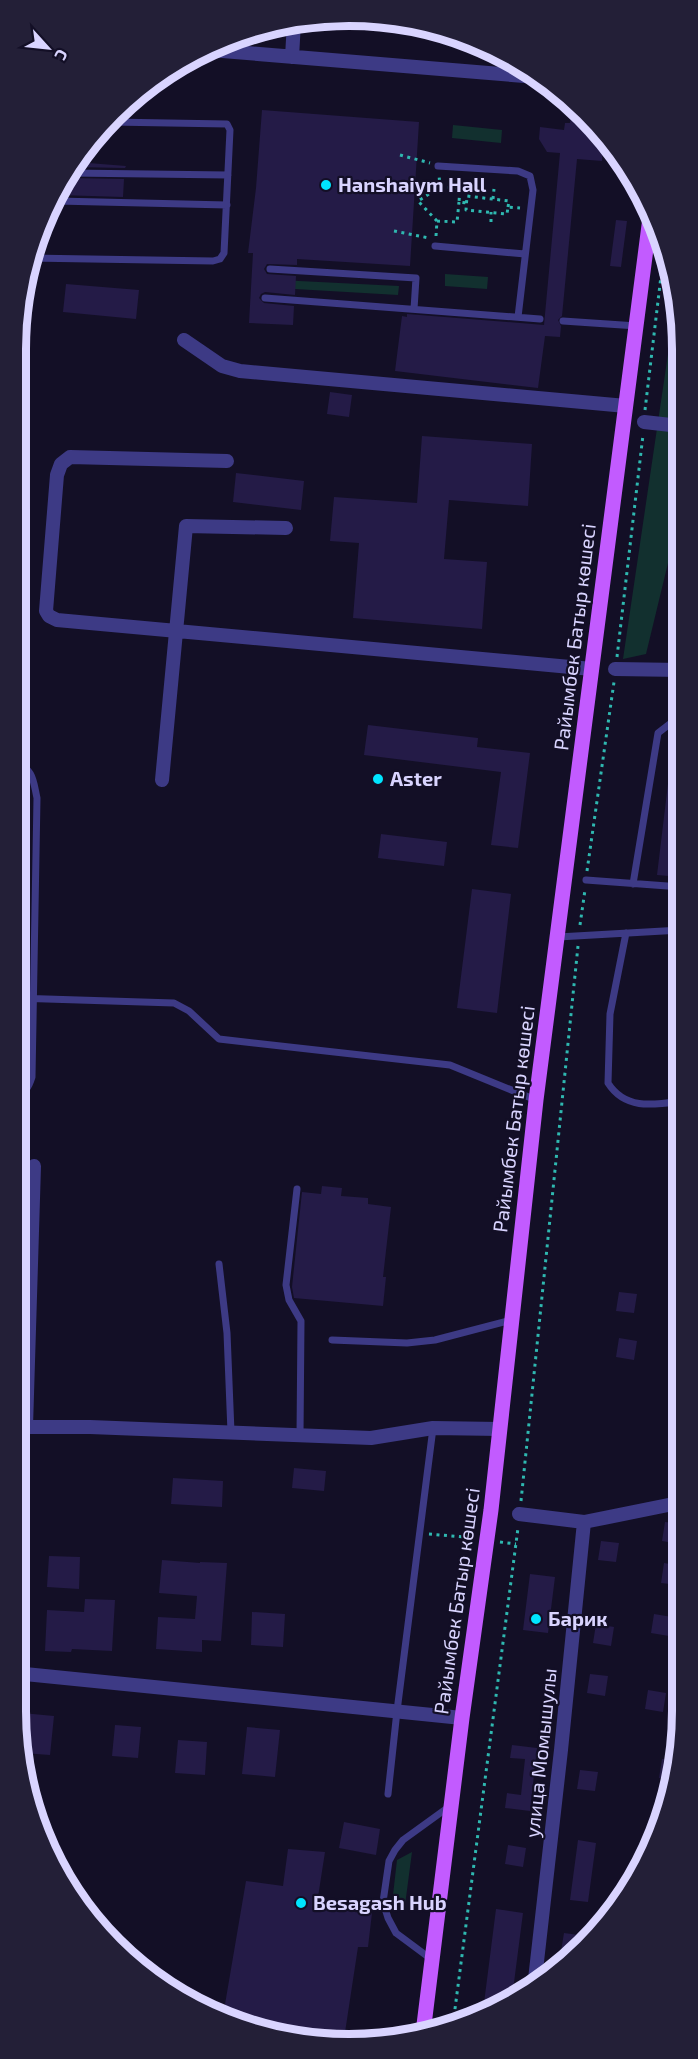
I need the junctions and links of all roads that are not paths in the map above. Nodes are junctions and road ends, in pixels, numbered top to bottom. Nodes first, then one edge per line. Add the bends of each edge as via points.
1 (294, 31) edge
2 (223, 51) edge
3 (292, 57) junction
4 (520, 75) edge
5 (118, 122) edge
6 (438, 166) road end
7 (77, 174) edge
8 (228, 176) junction
9 (62, 201) edge
10 (227, 205) junction
11 (649, 228) edge
12 (435, 246) road end
13 (525, 254) junction
14 (39, 258) edge
15 (270, 269) dead end
16 (266, 298) dead end
17 (414, 309) junction
18 (518, 317) junction
19 (540, 319) dead end
20 (563, 321) dead end
21 (637, 326) junction
22 (184, 340) dead end
23 (626, 406) junction
24 (644, 422) road end
25 (672, 425) edge
26 (227, 461) dead end
27 (286, 528) dead end
28 (177, 632) junction
29 (592, 669) junction
30 (615, 669) road end
31 (672, 670) edge
32 (672, 723) edge
33 (26, 768) edge
34 (162, 780) dead end
35 (586, 880) road end
36 (633, 884) junction
37 (672, 886) edge
38 (672, 930) edge
39 (626, 933) junction
40 (558, 937) junction
41 (26, 999) edge
42 (32, 999) junction
43 (26, 1090) edge
44 (536, 1100) junction
45 (672, 1102) edge
46 (34, 1166) dead end
47 (297, 1190) dead end
48 (219, 1264) dead end
49 (511, 1320) junction
50 (26, 1327) edge
51 (332, 1340) dead end
52 (26, 1427) edge
53 (433, 1428) junction
54 (500, 1429) junction
55 (231, 1432) junction
56 (300, 1435) junction
57 (672, 1504) edge
58 (519, 1514) road end
59 (584, 1522) junction
60 (26, 1674) edge
61 (397, 1711) junction
62 (462, 1718) junction
63 (388, 1794) dead end
64 (452, 1804) junction
65 (432, 1960) junction
66 (536, 1974) edge
67 (424, 2024) edge

1 - 3 street
2 - 3 street
3 - 4 street
5 - 8 lane via 227,124
6 - 13 lane via 518,171 530,176 533,190
7 - 8 lane
8 - 10 lane
9 - 10 lane
10 - 14 lane via 224,253 213,261
11 - 21 main road, Райымбек Батыр көшесі
12 - 13 lane
13 - 18 lane
15 - 17 lane via 416,278
16 - 17 lane
17 - 18 lane
18 - 19 lane
20 - 21 lane
21 - 23 main road, Райымбек Батыр көшесі
22 - 23 street via 222,366 240,371
23 - 29 main road, Райымбек Батыр көшесі
24 - 25 street
26 - 28 street via 70,457 61,464 57,475 46,611 49,616
27 - 28 street via 186,526
28 - 29 street
28 - 34 street
29 - 40 main road, Райымбек Батыр көшесі
30 - 31 street
32 - 36 lane via 658,734
33 - 42 lane via 32,774 38,798
35 - 36 lane
36 - 37 lane
38 - 39 lane
39 - 40 lane
39 - 45 lane via 610,1014 608,1083 623,1100 655,1105
40 - 44 main road, Райымбек Батыр көшесі
41 - 42 lane
42 - 43 lane via 32,1077
42 - 44 lane via 174,1003 189,1011 219,1039 450,1065
44 - 49 main road, Райымбек Батыр көшесі
46 - 50 street
47 - 56 lane via 286,1285 301,1321
48 - 55 lane via 227,1333
49 - 51 lane via 435,1341
49 - 54 main road, Райымбек Батыр көшесі
52 - 55 street
53 - 54 street
53 - 56 street via 371,1438
53 - 61 lane
54 - 62 main road, Райымбек Батыр көшесі
55 - 56 street
57 - 59 street
58 - 59 street
59 - 66 street, улица Момышулы
60 - 61 street
61 - 62 street
61 - 63 lane
62 - 64 main road, Райымбек Батыр көшесі
64 - 65 main road, Райымбек Батыр көшесі
64 - 65 lane via 403,1840 388,1861 384,1902 388,1918 396,1933
65 - 67 main road, Райымбек Батыр көшесі

